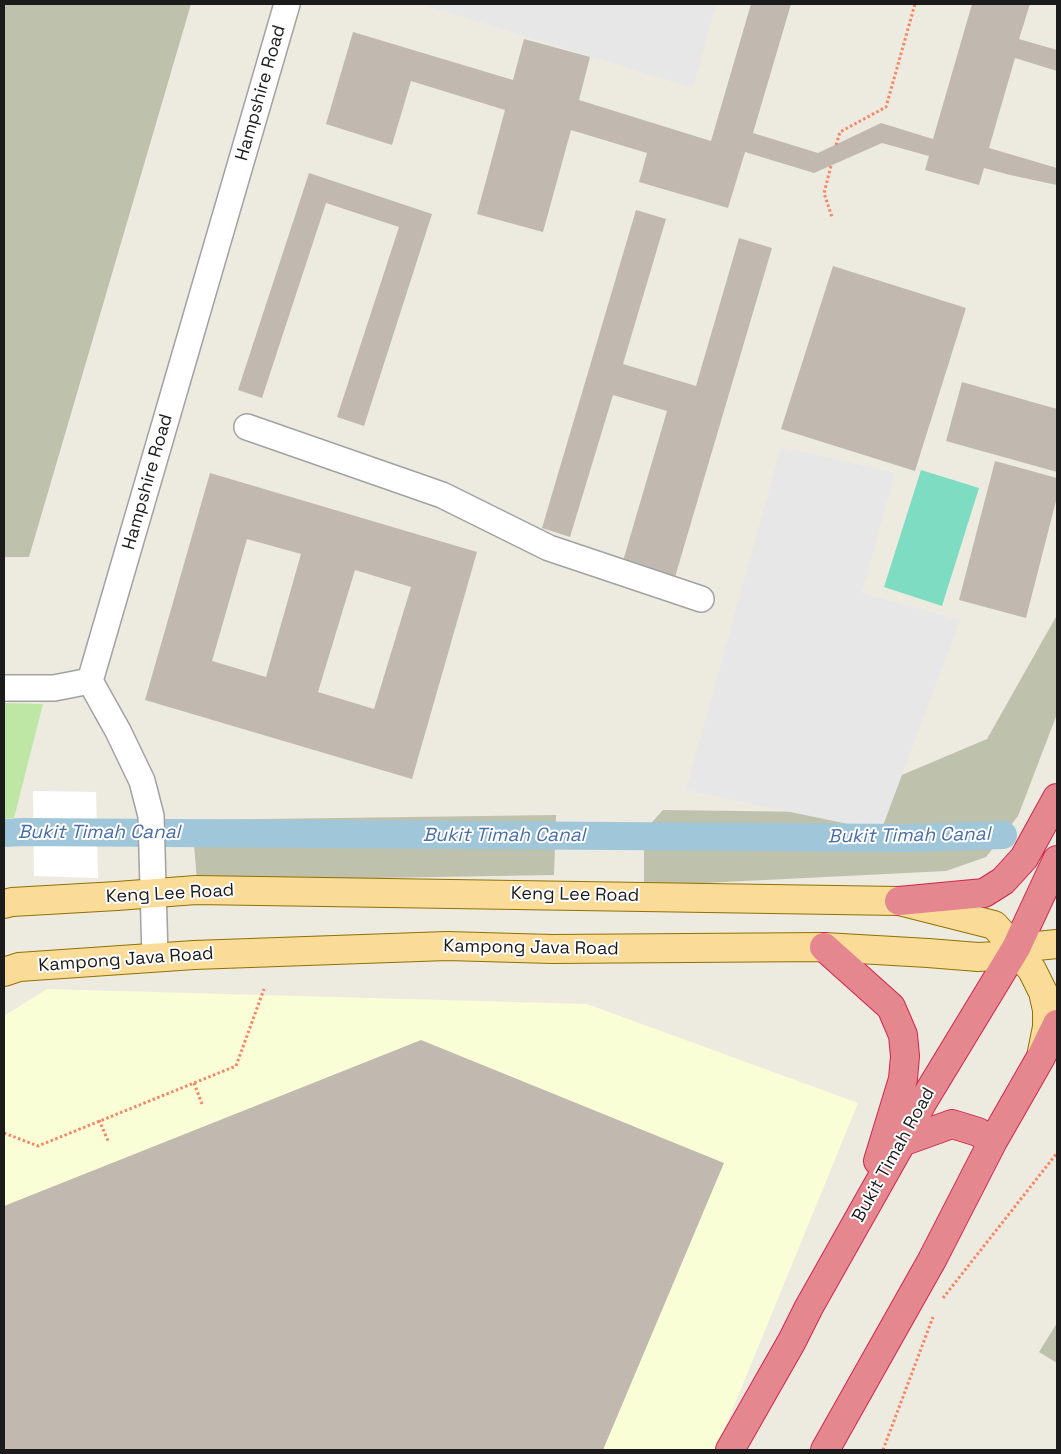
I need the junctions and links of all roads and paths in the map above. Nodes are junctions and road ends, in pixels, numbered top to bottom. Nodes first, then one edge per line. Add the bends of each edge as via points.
1 (287, 4) edge
2 (914, 4) edge
3 (836, 145) dead end
4 (831, 166) dead end
5 (832, 217) dead end
6 (247, 427) dead end
7 (701, 599) dead end
8 (90, 680) junction
9 (4, 688) edge
10 (1057, 798) edge
11 (1057, 860) edge
12 (153, 894) junction
13 (899, 901) junction
14 (4, 904) edge
15 (1057, 944) edge
16 (824, 947) junction
17 (1016, 948) junction
18 (155, 958) junction
19 (4, 972) edge
20 (264, 989) dead end
21 (1057, 1024) edge
22 (1041, 1057) junction
23 (194, 1083) junction
24 (202, 1104) dead end
25 (99, 1120) junction
26 (4, 1133) edge
27 (993, 1141) junction
28 (902, 1142) junction
29 (109, 1143) dead end
30 (1057, 1153) edge
31 (861, 1214) junction
32 (942, 1300) dead end
33 (933, 1316) dead end
34 (730, 1450) edge
35 (825, 1450) edge
36 (883, 1450) edge

1 - 8 street, Hampshire Road
2 - 3 path via 886,107 840,132
4 - 5 path via 824,193
6 - 7 street via 442,495 550,548
8 - 9 street via 54,688
8 - 12 street via 142,781 151,816
10 - 13 highway via 1024,858 997,885 984,893
11 - 17 highway, Bukit Timah Road
12 - 13 main road, Keng Lee Road via 196,890
12 - 14 main road, Keng Lee Road
12 - 18 street
13 - 17 main road, Keng Lee Road via 994,926
15 - 17 main road, Kampong Java Road
16 - 17 main road, Kampong Java Road via 978,957 997,956
16 - 18 main road, Kampong Java Road via 552,949 447,946
16 - 31 highway via 891,1007 904,1035 903,1079
17 - 22 main road, Keng Lee Road via 1032,970 1048,1010
17 - 28 highway, Bukit Timah Road via 922,1103
18 - 19 main road, Kampong Java Road via 19,967
20 - 23 path via 236,1066
21 - 22 highway
22 - 27 highway
23 - 24 path
23 - 25 path
25 - 26 path via 38,1146
25 - 29 path
27 - 28 highway via 978,1132 952,1124
27 - 35 highway via 932,1260
28 - 31 highway, Bukit Timah Road
30 - 32 path
31 - 34 highway, Bukit Timah Road
33 - 36 path

